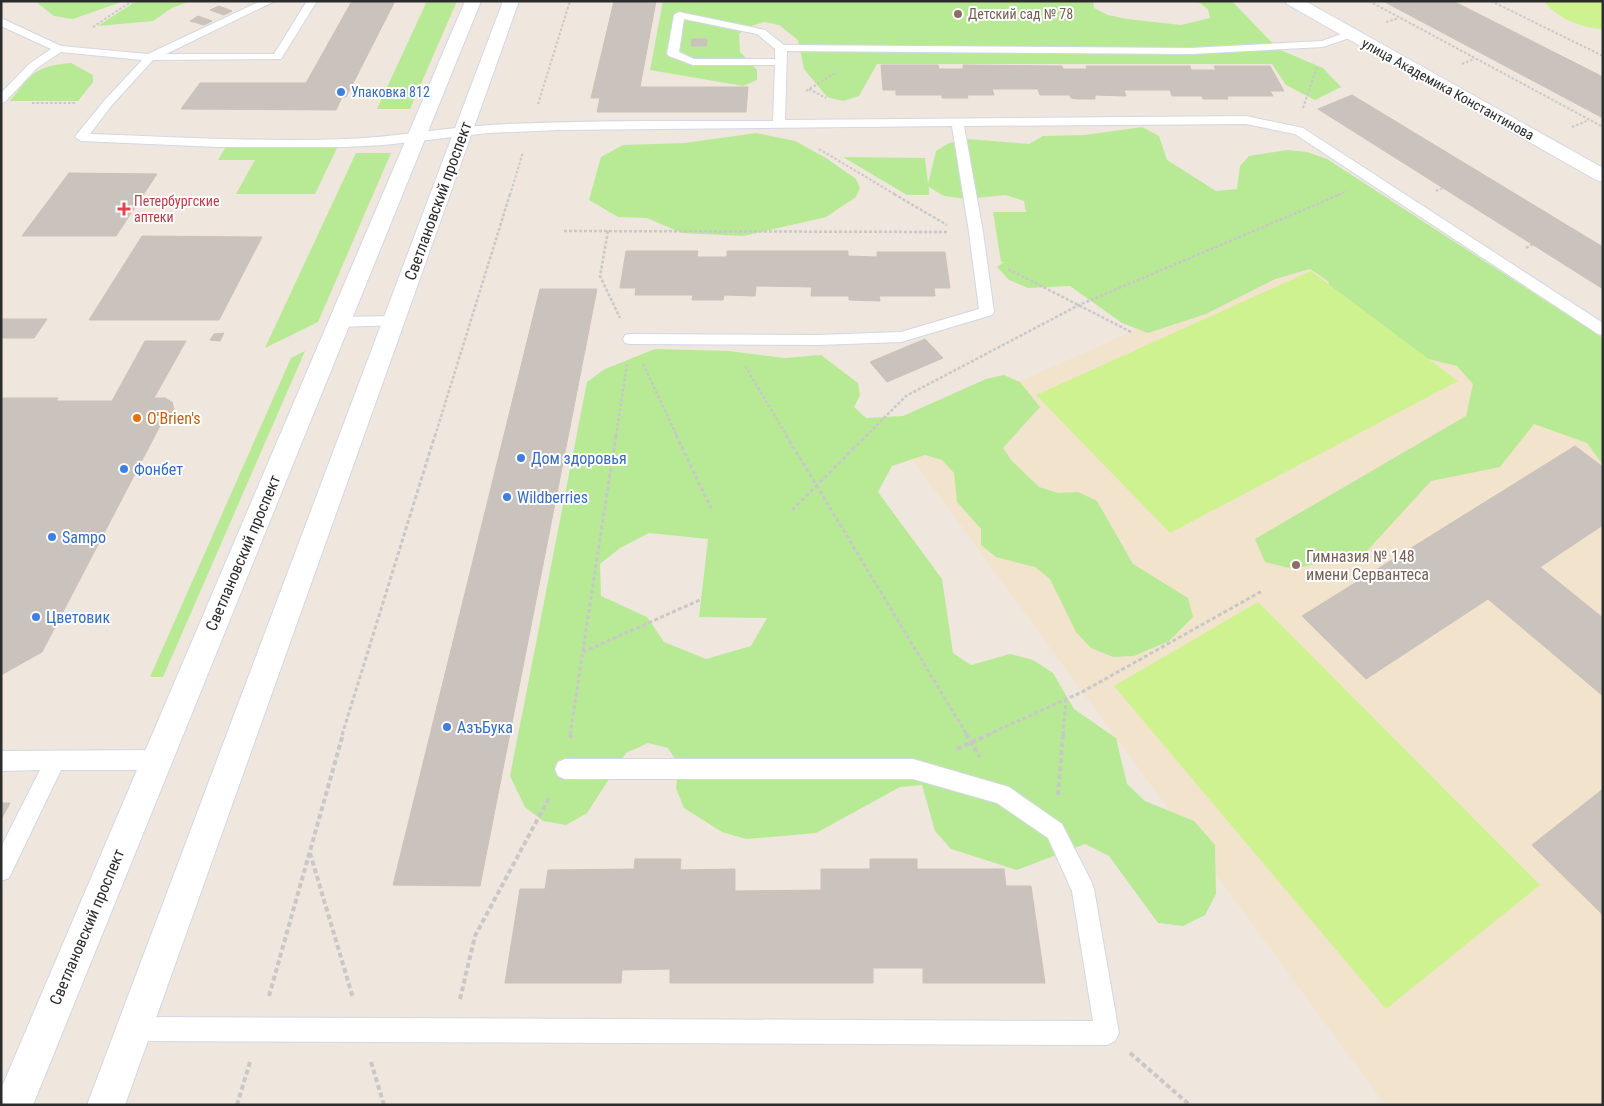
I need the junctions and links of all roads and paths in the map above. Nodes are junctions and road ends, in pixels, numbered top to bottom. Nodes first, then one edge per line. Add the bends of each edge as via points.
1 (132, 1) edge
2 (270, 1) edge
3 (312, 1) edge
4 (472, 1) edge
5 (511, 1) edge
6 (570, 1) edge
7 (1294, 1) edge
8 (1369, 1) edge
9 (1491, 1) edge
10 (1, 21) edge
11 (1351, 34) junction
12 (781, 48) junction
13 (59, 49) junction
14 (877, 49) junction
15 (1603, 56) edge
16 (150, 57) junction
17 (781, 62) junction
18 (1319, 62) dead end
19 (1, 100) edge
20 (30, 103) dead end
21 (108, 103) junction
22 (780, 106) junction
23 (957, 123) junction
24 (779, 125) junction
25 (1603, 127) edge
26 (530, 128) junction
27 (1299, 131) junction
28 (464, 132) junction
29 (415, 137) junction
30 (1603, 176) edge
31 (1375, 179) junction
32 (564, 231) dead end
33 (608, 231) junction
34 (958, 232) junction
35 (976, 232) junction
36 (979, 254) junction
37 (1079, 305) junction
38 (394, 321) junction
39 (339, 322) junction
40 (1603, 330) edge
41 (1131, 332) dead end
42 (630, 339) junction
43 (708, 339) junction
44 (816, 485) junction
45 (711, 508) dead end
46 (792, 510) dead end
47 (1262, 591) dead end
48 (702, 599) dead end
49 (583, 652) junction
50 (1066, 699) junction
51 (971, 743) junction
52 (157, 760) junction
53 (1, 761) edge
54 (56, 761) junction
55 (565, 769) junction
56 (913, 770) junction
57 (1002, 794) junction
58 (1055, 831) junction
59 (310, 852) junction
60 (1, 870) edge
61 (135, 1029) junction
62 (260, 1030) junction
63 (362, 1030) junction
64 (453, 1030) junction
65 (1107, 1034) junction
66 (14, 1105) edge
67 (106, 1105) edge
68 (237, 1105) edge
69 (384, 1105) edge
70 (1190, 1105) edge

1 - 13 path
2 - 16 lane
3 - 16 lane via 277,57
4 - 29 main road, Светлановский проспект
5 - 28 main road, Светлановский проспект
6 - 26 path
7 - 11 main road, улица Академика Константинова
8 - 25 path
9 - 15 path
10 - 13 lane
11 - 14 lane via 1323,44 1191,51
11 - 30 main road, улица Академика Константинова
12 - 14 lane
12 - 17 lane
12 - 17 lane via 762,32 680,15 673,54 693,62
13 - 16 lane
13 - 19 lane via 33,66
14 - 22 path
16 - 21 lane
17 - 22 lane
18 - 27 path via 1304,104
20 - 21 path
21 - 29 lane via 81,137 218,143 345,143
22 - 24 lane
23 - 24 lane
23 - 27 lane via 1246,120
23 - 35 lane
24 - 26 lane
24 - 34 path
26 - 28 lane via 488,128
26 - 59 path via 349,712
27 - 31 lane
28 - 29 lane
28 - 38 main road, Светлановский проспект
29 - 39 main road, Светлановский проспект
31 - 37 path
31 - 40 lane
32 - 33 path
33 - 34 path
33 - 42 path via 600,276
34 - 35 path
35 - 36 lane
36 - 37 path
36 - 43 lane via 987,312 902,337
37 - 41 path
37 - 44 path via 906,396
38 - 39 lane
38 - 61 main road, Светлановский проспект
39 - 52 main road, Светлановский проспект
42 - 43 lane
42 - 45 path
42 - 49 path
43 - 44 path via 744,364
44 - 46 path
44 - 51 path
47 - 50 path
48 - 49 path
49 - 55 path
50 - 51 path
50 - 58 path
51 - 56 path
51 - 57 path
52 - 54 lane
52 - 66 main road, Светлановский проспект
53 - 54 lane
54 - 60 lane
55 - 56 lane
55 - 64 path via 475,936
56 - 57 lane
57 - 58 lane
58 - 65 lane via 1083,889
59 - 62 path
59 - 63 path
61 - 62 lane
61 - 67 main road, Светлановский проспект
62 - 63 lane
62 - 68 path
63 - 64 lane
63 - 69 path
64 - 65 lane
65 - 70 path

